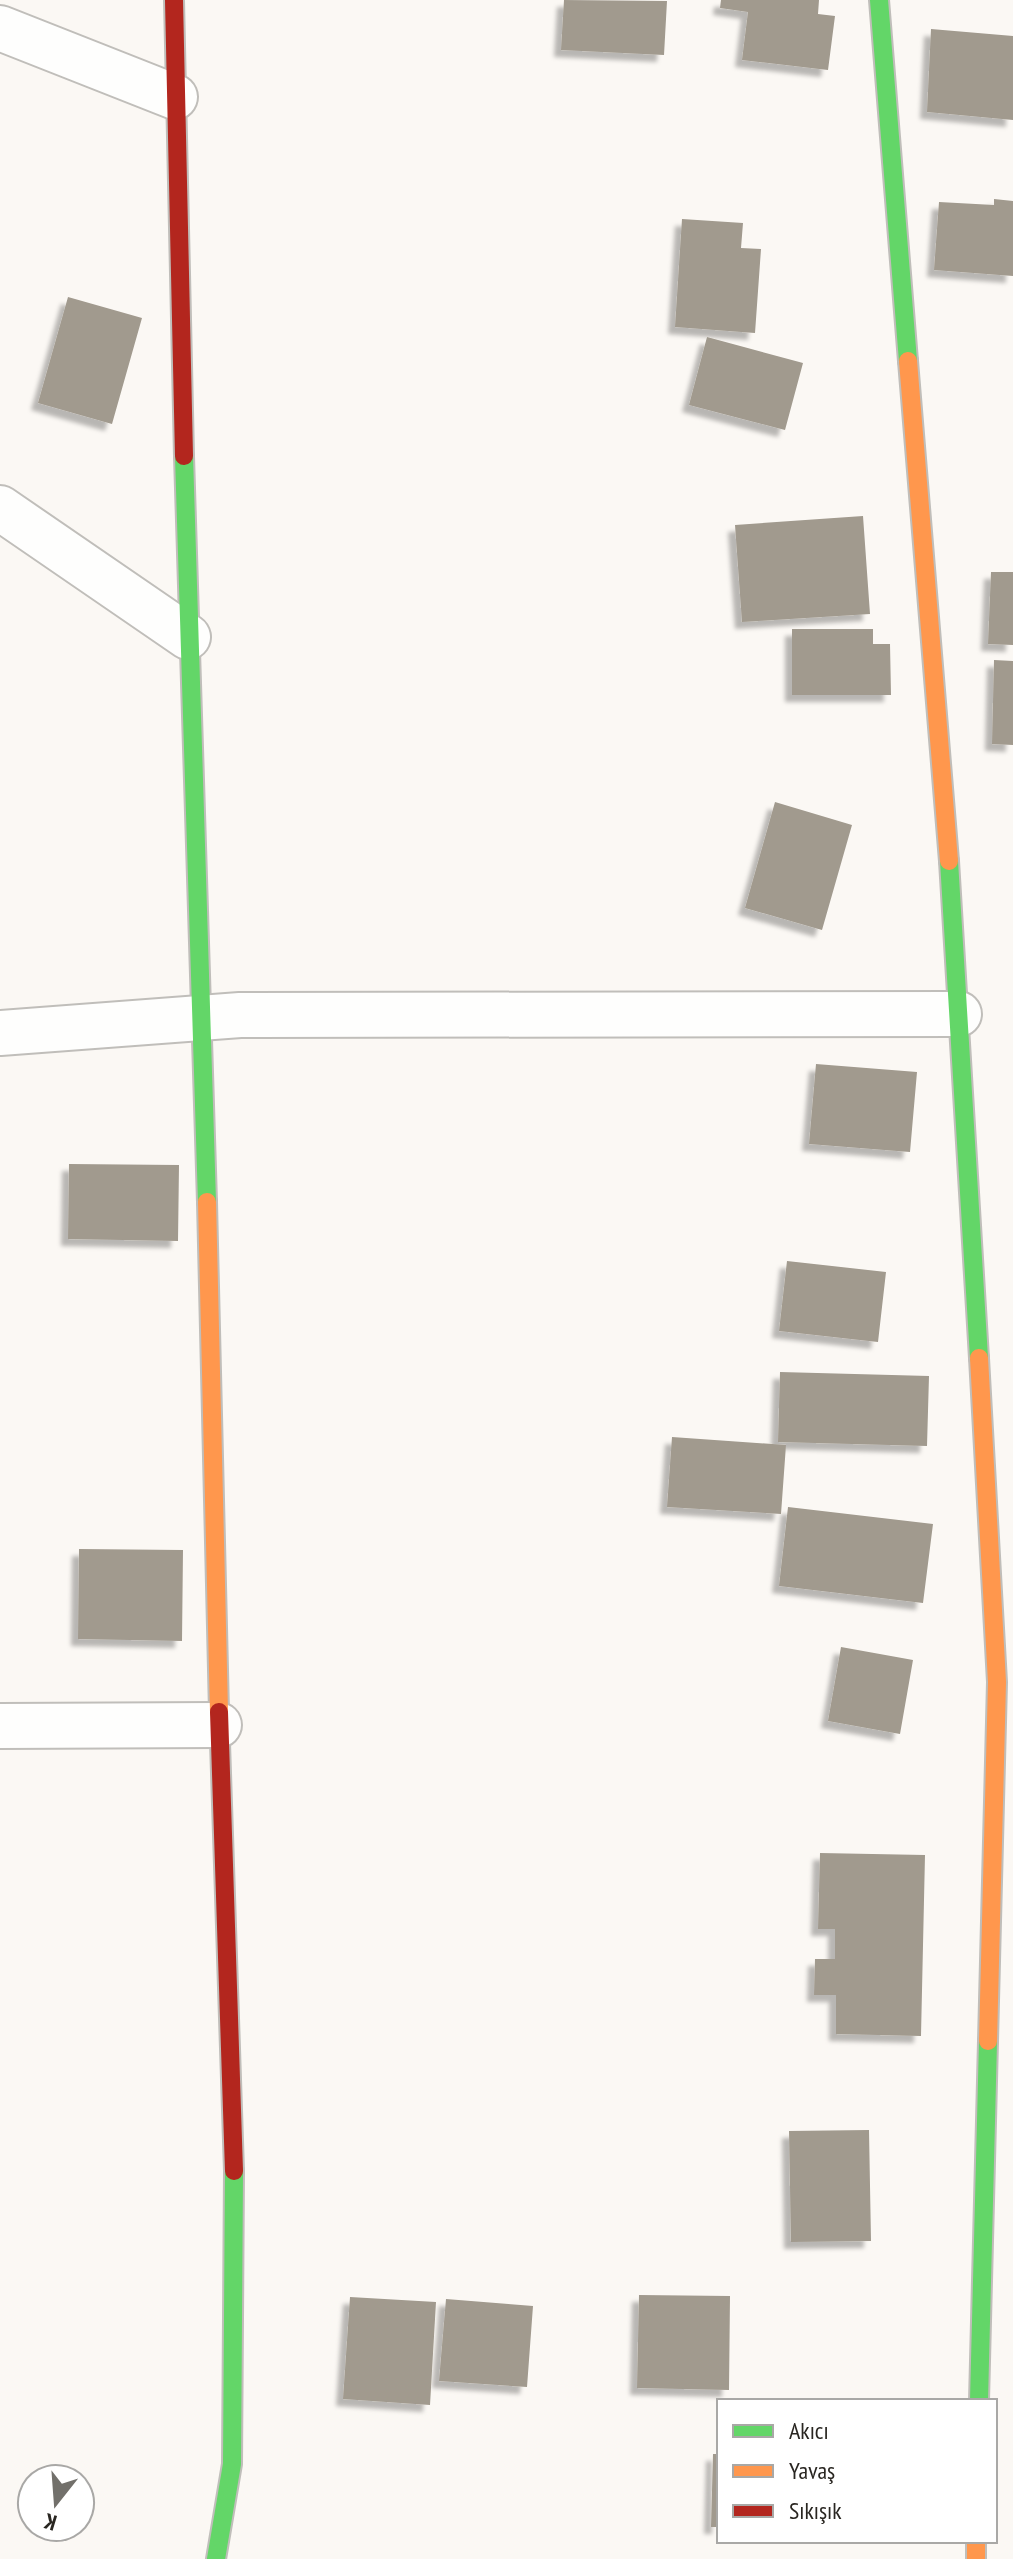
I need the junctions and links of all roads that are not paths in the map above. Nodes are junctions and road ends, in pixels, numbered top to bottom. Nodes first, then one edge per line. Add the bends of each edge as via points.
1 (174, 0) edge
2 (879, 0) edge
3 (0, 28) edge
4 (175, 97) junction
5 (0, 508) edge
6 (188, 637) junction
7 (959, 1014) junction
8 (203, 1018) junction
9 (0, 1033) edge
10 (219, 1725) junction
11 (0, 1726) edge
12 (979, 2399) edge
13 (216, 2559) edge

1 - 4 street
2 - 7 street
3 - 4 street
4 - 6 street
5 - 6 street
6 - 8 street
7 - 8 street
7 - 12 street via 997,1682
8 - 9 street
8 - 10 street
10 - 11 street
10 - 13 street via 234,2144 232,2464

